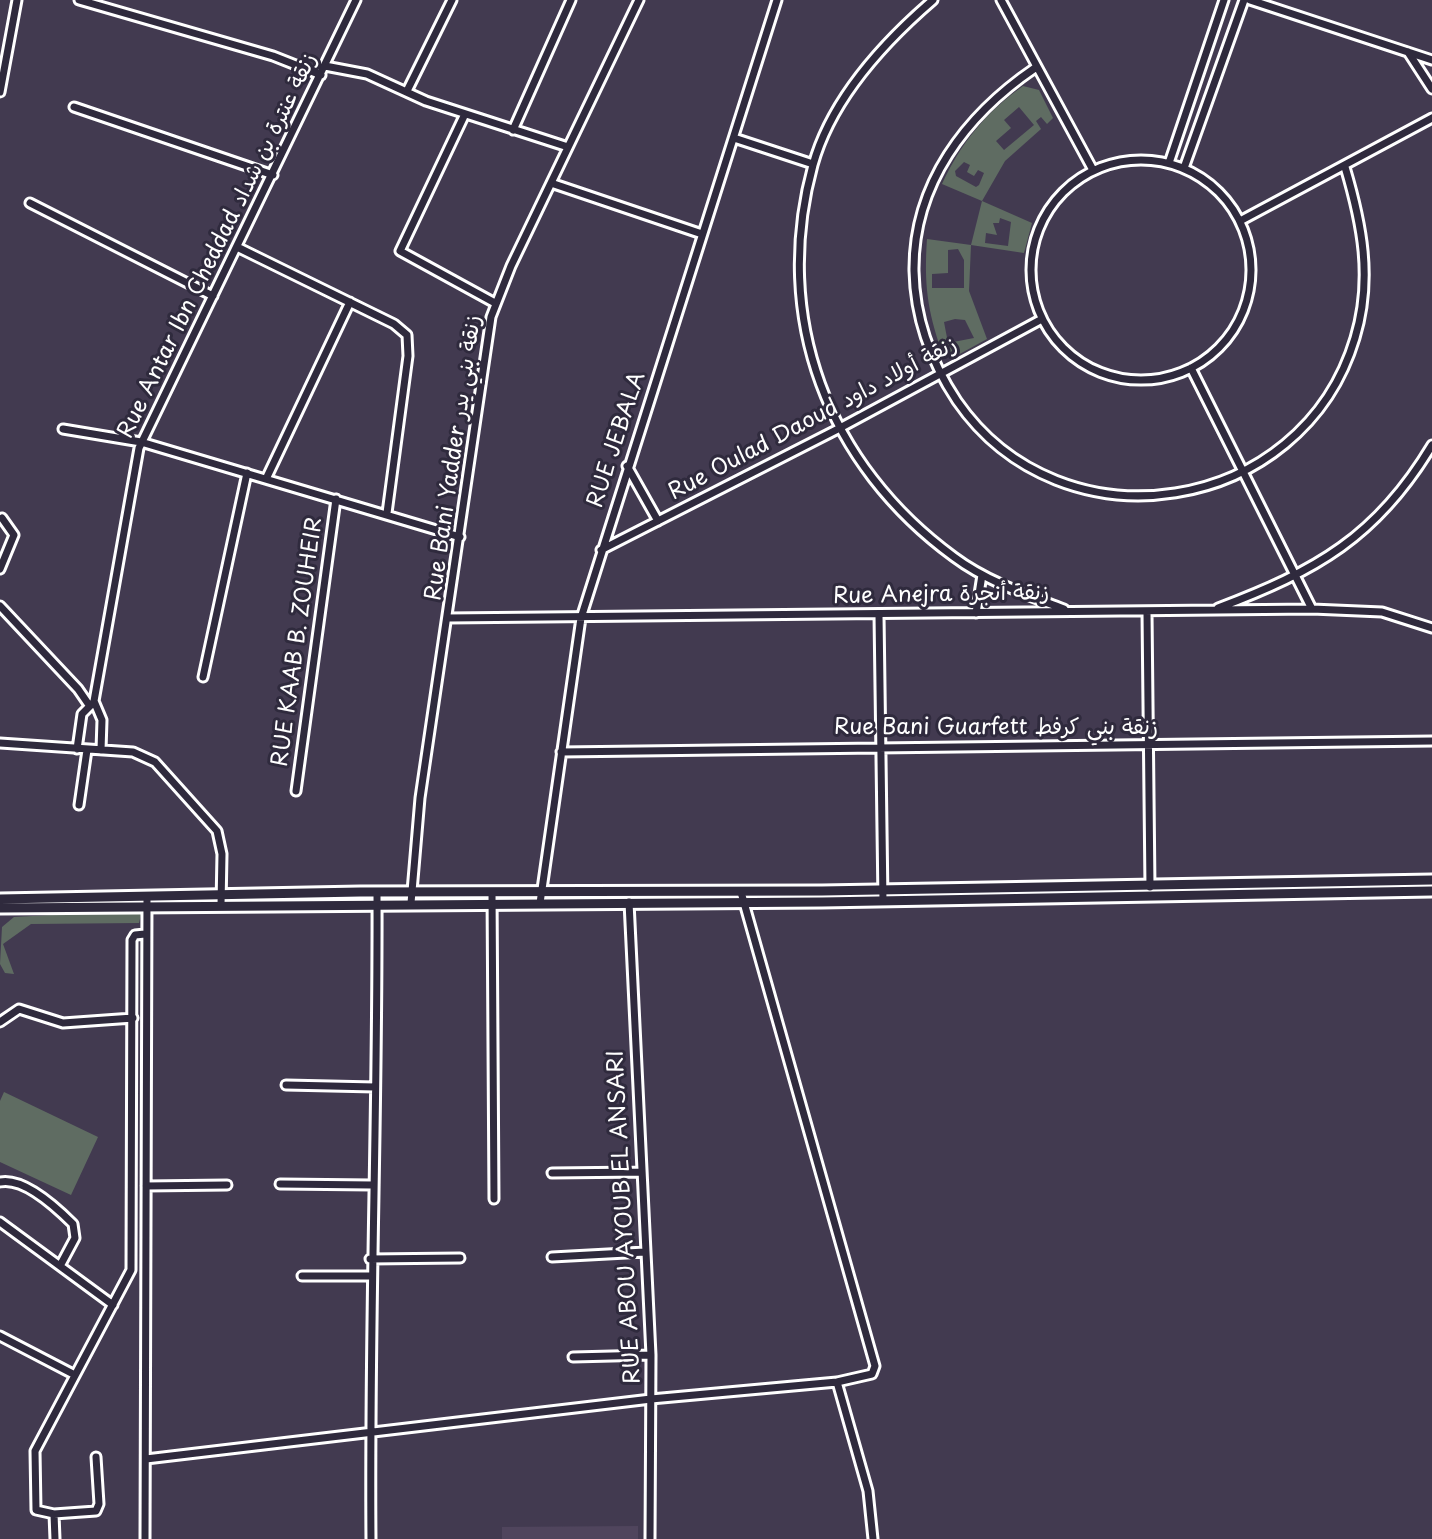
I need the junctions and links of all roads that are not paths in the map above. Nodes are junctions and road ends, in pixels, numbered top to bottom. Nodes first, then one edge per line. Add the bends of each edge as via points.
1 (79, 0) edge
2 (356, 0) edge
3 (452, 0) edge
4 (571, 0) edge
5 (639, 0) edge
6 (777, 0) edge
7 (933, 0) edge
8 (1001, 0) edge
9 (1224, 0) edge
10 (1247, 0) edge
11 (17, 4) edge
12 (1408, 52) junction
13 (1432, 60) edge
14 (325, 66) junction
15 (1035, 68) junction
16 (321, 75) junction
17 (1432, 89) edge
18 (407, 91) junction
19 (0, 92) edge
20 (74, 107) dead end
21 (465, 114) junction
22 (1432, 118) edge
23 (513, 130) junction
24 (734, 138) junction
25 (568, 147) junction
26 (1169, 163) junction
27 (813, 164) junction
28 (1345, 167) junction
29 (1184, 168) junction
30 (1093, 170) junction
31 (273, 175) junction
32 (551, 183) junction
33 (30, 203) dead end
34 (1240, 221) junction
35 (702, 234) junction
36 (237, 247) junction
37 (213, 296) junction
38 (350, 302) junction
39 (495, 303) junction
40 (1042, 319) junction
41 (1191, 368) junction
42 (940, 373) junction
43 (63, 429) dead end
44 (838, 429) junction
45 (141, 442) junction
46 (1432, 445) edge
47 (627, 466) junction
48 (1243, 472) junction
49 (247, 473) junction
50 (266, 479) junction
51 (336, 499) junction
52 (387, 513) junction
53 (2, 518) dead end
54 (658, 521) junction
55 (460, 537) junction
56 (600, 550) junction
57 (0, 569) edge
58 (982, 575) junction
59 (1298, 577) junction
60 (0, 606) edge
61 (1312, 609) junction
62 (1213, 610) junction
63 (1070, 611) junction
64 (976, 613) junction
65 (1147, 613) junction
66 (879, 615) junction
67 (448, 618) junction
68 (581, 618) junction
69 (1432, 628) edge
70 (203, 677) dead end
71 (92, 703) junction
72 (1432, 741) edge
73 (0, 743) edge
74 (1148, 745) junction
75 (880, 746) junction
76 (77, 749) junction
77 (87, 750) junction
78 (101, 750) junction
79 (561, 752) junction
80 (296, 791) dead end
81 (79, 805) dead end
82 (1432, 880) edge
83 (1150, 890) junction
84 (1432, 891) edge
85 (883, 896) junction
86 (377, 897) junction
87 (411, 897) junction
88 (742, 897) junction
89 (492, 898) junction
90 (541, 898) junction
91 (628, 898) junction
92 (0, 899) edge
93 (221, 900) junction
94 (146, 902) junction
95 (0, 908) edge
96 (145, 934) junction
97 (133, 1018) junction
98 (0, 1022) edge
99 (286, 1085) dead end
100 (375, 1087) junction
101 (642, 1172) junction
102 (552, 1173) dead end
103 (0, 1182) edge
104 (280, 1184) dead end
105 (227, 1185) dead end
106 (372, 1185) junction
107 (146, 1186) junction
108 (494, 1199) dead end
109 (0, 1222) edge
110 (645, 1252) junction
111 (552, 1257) dead end
112 (460, 1258) dead end
113 (370, 1259) junction
114 (60, 1266) junction
115 (302, 1276) dead end
116 (370, 1276) junction
117 (113, 1305) junction
118 (0, 1336) edge
119 (651, 1355) junction
120 (573, 1357) dead end
121 (75, 1375) junction
122 (837, 1382) junction
123 (651, 1399) junction
124 (370, 1431) junction
125 (96, 1457) dead end
126 (146, 1459) junction
127 (54, 1514) junction
128 (55, 1539) edge
129 (145, 1539) edge
130 (371, 1539) edge
131 (650, 1539) edge
132 (873, 1539) edge

1 - 16 street
2 - 14 street, Rue Antar Ibn Cheddad زنقة عنترة بن شداد
3 - 18 street
4 - 23 street
5 - 25 street, Rue Bani Yadder زنقة بني يدر
6 - 24 street, RUE JEBALA
7 - 27 street via 869,65 838,111
8 - 15 street
9 - 26 street
10 - 12 street
10 - 29 street
11 - 19 street
12 - 13 street
12 - 17 street
14 - 16 street, Rue Antar Ibn Cheddad زنقة عنترة بن شداد
14 - 18 street via 356,71
15 - 30 street
15 - 42 street via 967,126 941,165 925,203 915,250 915,287 923,332
16 - 31 street, Rue Antar Ibn Cheddad زنقة عنترة بن شداد
18 - 21 street
20 - 31 street
21 - 23 street
21 - 39 street via 400,251
22 - 28 street
23 - 25 street
24 - 27 street
24 - 35 street, RUE JEBALA
25 - 32 street, Rue Bani Yadder زنقة بني يدر
26 - 29 street
26 - 30 street via 1130,160
27 - 44 street via 800,301 814,367
28 - 34 street
28 - 48 street via 1364,247 1363,299 1354,341 1338,381 1309,421
29 - 34 street via 1222,195
30 - 40 street via 1054,201 1033,246 1031,271
31 - 36 street, Rue Antar Ibn Cheddad زنقة عنترة بن شداد
32 - 35 street
32 - 39 street, Rue Bani Yadder زنقة بني يدر
33 - 37 street
34 - 41 street via 1251,262 1245,304 1224,341
35 - 47 street, RUE JEBALA
36 - 37 street, Rue Antar Ibn Cheddad زنقة عنترة بن شداد
36 - 38 street
37 - 45 street, Rue Antar Ibn Cheddad زنقة عنترة بن شداد
38 - 50 street
38 - 52 street via 398,326 408,338
39 - 55 street, Rue Bani Yadder زنقة بني يدر
40 - 41 street via 1064,348 1094,370 1143,380
40 - 42 street, Rue Oulad Daoud زنقة أولاد داود
41 - 48 street
42 - 44 street, Rue Oulad Daoud زنقة أولاد داود
42 - 48 street via 964,411 1001,449 1042,473 1092,492 1145,498 1205,487
43 - 45 street
44 - 54 street, Rue Oulad Daoud زنقة أولاد داود
44 - 58 street via 891,503
45 - 49 street
45 - 71 street, Rue Antar Ibn Cheddad زنقة عنترة بن شداد
46 - 59 street via 1379,514
47 - 54 street
47 - 56 street, RUE JEBALA
48 - 59 street
49 - 50 street
49 - 70 street
50 - 51 street
51 - 52 street
51 - 80 street, RUE KAAB B. ZOUHEIR
52 - 55 street
53 - 57 street via 14,535
54 - 56 street, Rue Oulad Daoud زنقة أولاد داود
55 - 67 street, Rue Bani Yadder زنقة بني يدر
56 - 68 street, RUE JEBALA
58 - 63 street
58 - 64 street
59 - 61 street
59 - 62 street
60 - 71 street
61 - 62 street, Rue Anejra زنقة أنجرة
61 - 69 street, Rue Anejra زنقة أنجرة via 1382,612
62 - 65 street, Rue Anejra زنقة أنجرة
63 - 64 street, Rue Anejra زنقة أنجرة
63 - 65 street, Rue Anejra زنقة أنجرة
64 - 66 street, Rue Anejra زنقة أنجرة
65 - 74 street
66 - 68 street, Rue Anejra زنقة أنجرة
66 - 75 street
67 - 68 street, Rue Anejra زنقة أنجرة
67 - 87 street, Rue Bani Yadder زنقة بني يدر via 420,798
68 - 79 street, RUE JEBALA
71 - 76 street via 82,714
71 - 78 street via 102,720
72 - 74 street, Rue Bani Guarfett زنقة بني كرفط
73 - 76 street
74 - 75 street, Rue Bani Guarfett زنقة بني كرفط
74 - 83 street
75 - 79 street, Rue Bani Guarfett زنقة بني كرفط
75 - 85 street
76 - 77 street
77 - 78 street
77 - 81 street
78 - 93 street via 149,757 216,829 222,854
79 - 90 street, RUE JEBALA
82 - 83 street
83 - 84 street
83 - 85 street
85 - 88 street
86 - 87 street
86 - 93 street
86 - 100 street
87 - 89 street
88 - 91 street
88 - 122 street via 875,1366 869,1376
89 - 90 street
89 - 108 street
90 - 91 street
91 - 101 street, RUE ABOU AYOUB EL ANSARI
92 - 94 street
93 - 94 street
94 - 95 street
94 - 96 street
96 - 97 street via 132,938
96 - 107 street
97 - 98 street via 63,1023 19,1009
97 - 117 street via 131,1270
99 - 100 street
100 - 106 street
101 - 102 street
101 - 110 street, RUE ABOU AYOUB EL ANSARI
103 - 114 street via 36,1194 73,1224 75,1238
104 - 106 street
105 - 107 street
106 - 113 street
107 - 126 street
109 - 114 street
110 - 111 street
110 - 119 street, RUE ABOU AYOUB EL ANSARI
112 - 113 street
113 - 116 street
114 - 117 street
115 - 116 street
116 - 124 street
117 - 121 street
118 - 121 street
119 - 120 street
119 - 123 street, RUE ABOU AYOUB EL ANSARI
121 - 127 street via 34,1456 35,1508
122 - 123 street
122 - 132 street via 868,1491
123 - 124 street
123 - 131 street, RUE ABOU AYOUB EL ANSARI
124 - 126 street
124 - 130 street
125 - 127 street via 97,1510
126 - 129 street
127 - 128 street

